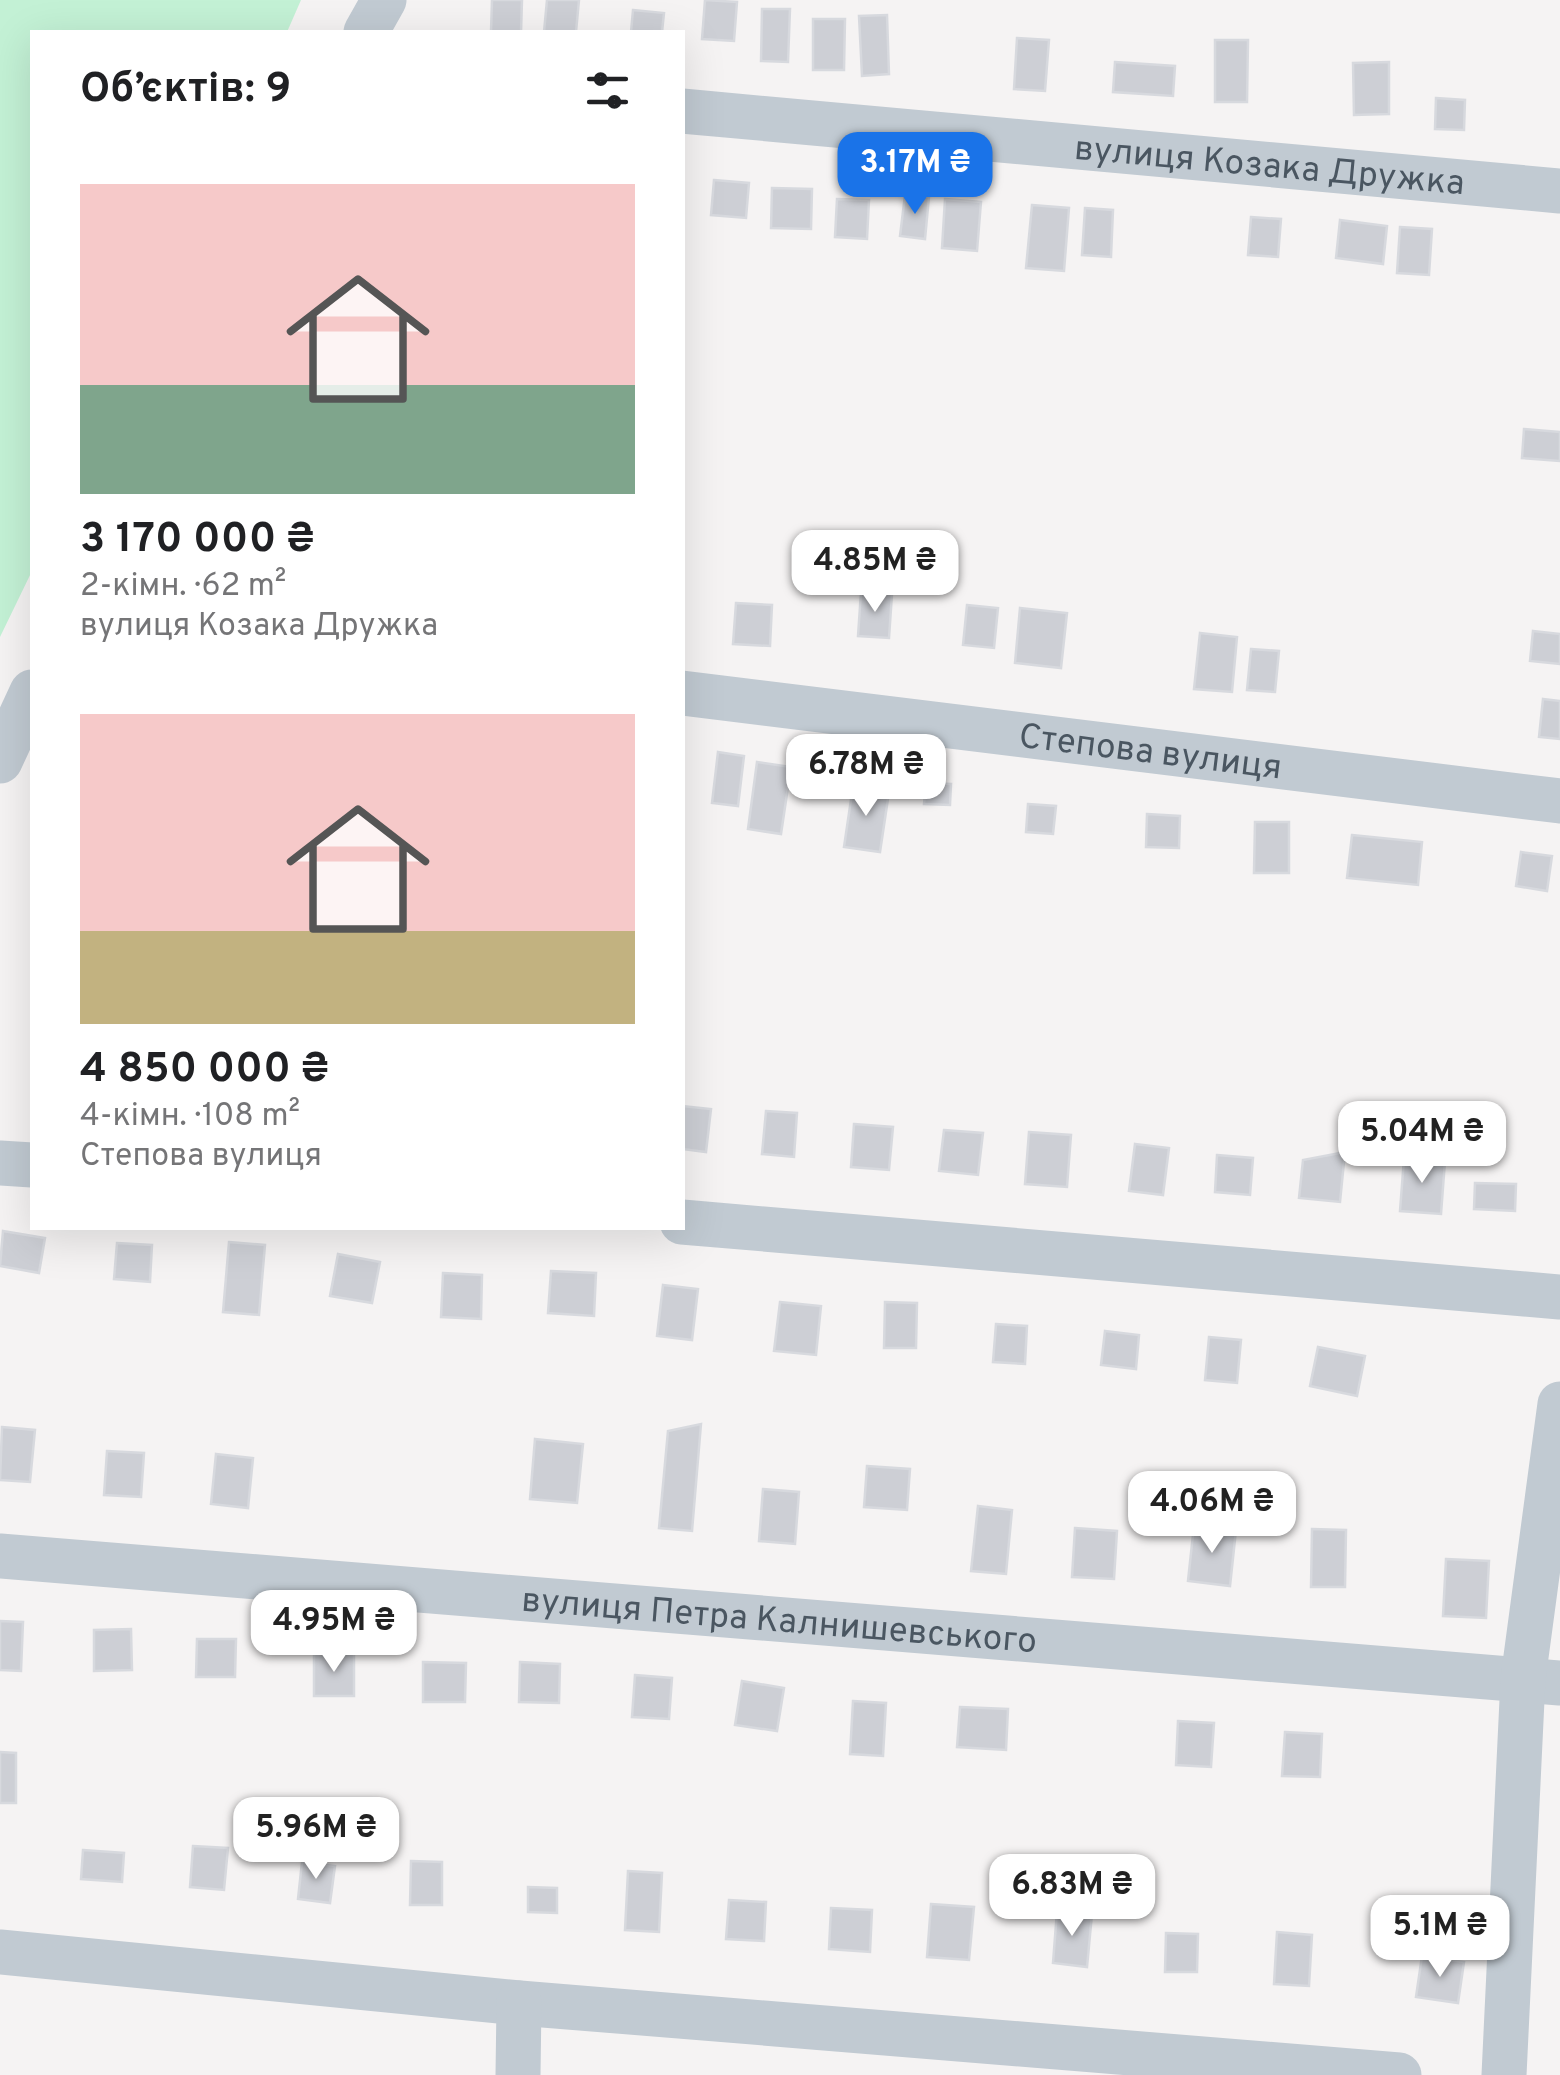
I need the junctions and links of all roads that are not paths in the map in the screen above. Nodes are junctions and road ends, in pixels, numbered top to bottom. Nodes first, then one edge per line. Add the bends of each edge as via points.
1 (384, 0) edge
2 (367, 30) edge
3 (685, 111) edge
4 (1560, 192) edge
5 (685, 693) edge
6 (30, 696) edge
7 (0, 761) edge
8 (1560, 801) edge
9 (0, 1162) edge
10 (30, 1166) edge
11 (685, 1222) edge
12 (1560, 1298) edge
13 (1560, 1404) edge
14 (0, 1556) edge
15 (1542, 1681) edge
16 (0, 1952) edge
17 (518, 2003) junction
18 (518, 2075) edge
19 (1399, 2075) edge
20 (1504, 2075) edge

1 - 2 street
3 - 4 street, вулиця Козака Дружка
5 - 8 street, Степова вулиця
6 - 7 street
9 - 10 street
11 - 12 street
13 - 15 street
14 - 15 street, вулиця Петра Калнишевського
15 - 20 street
16 - 17 street
17 - 18 street
17 - 19 street

